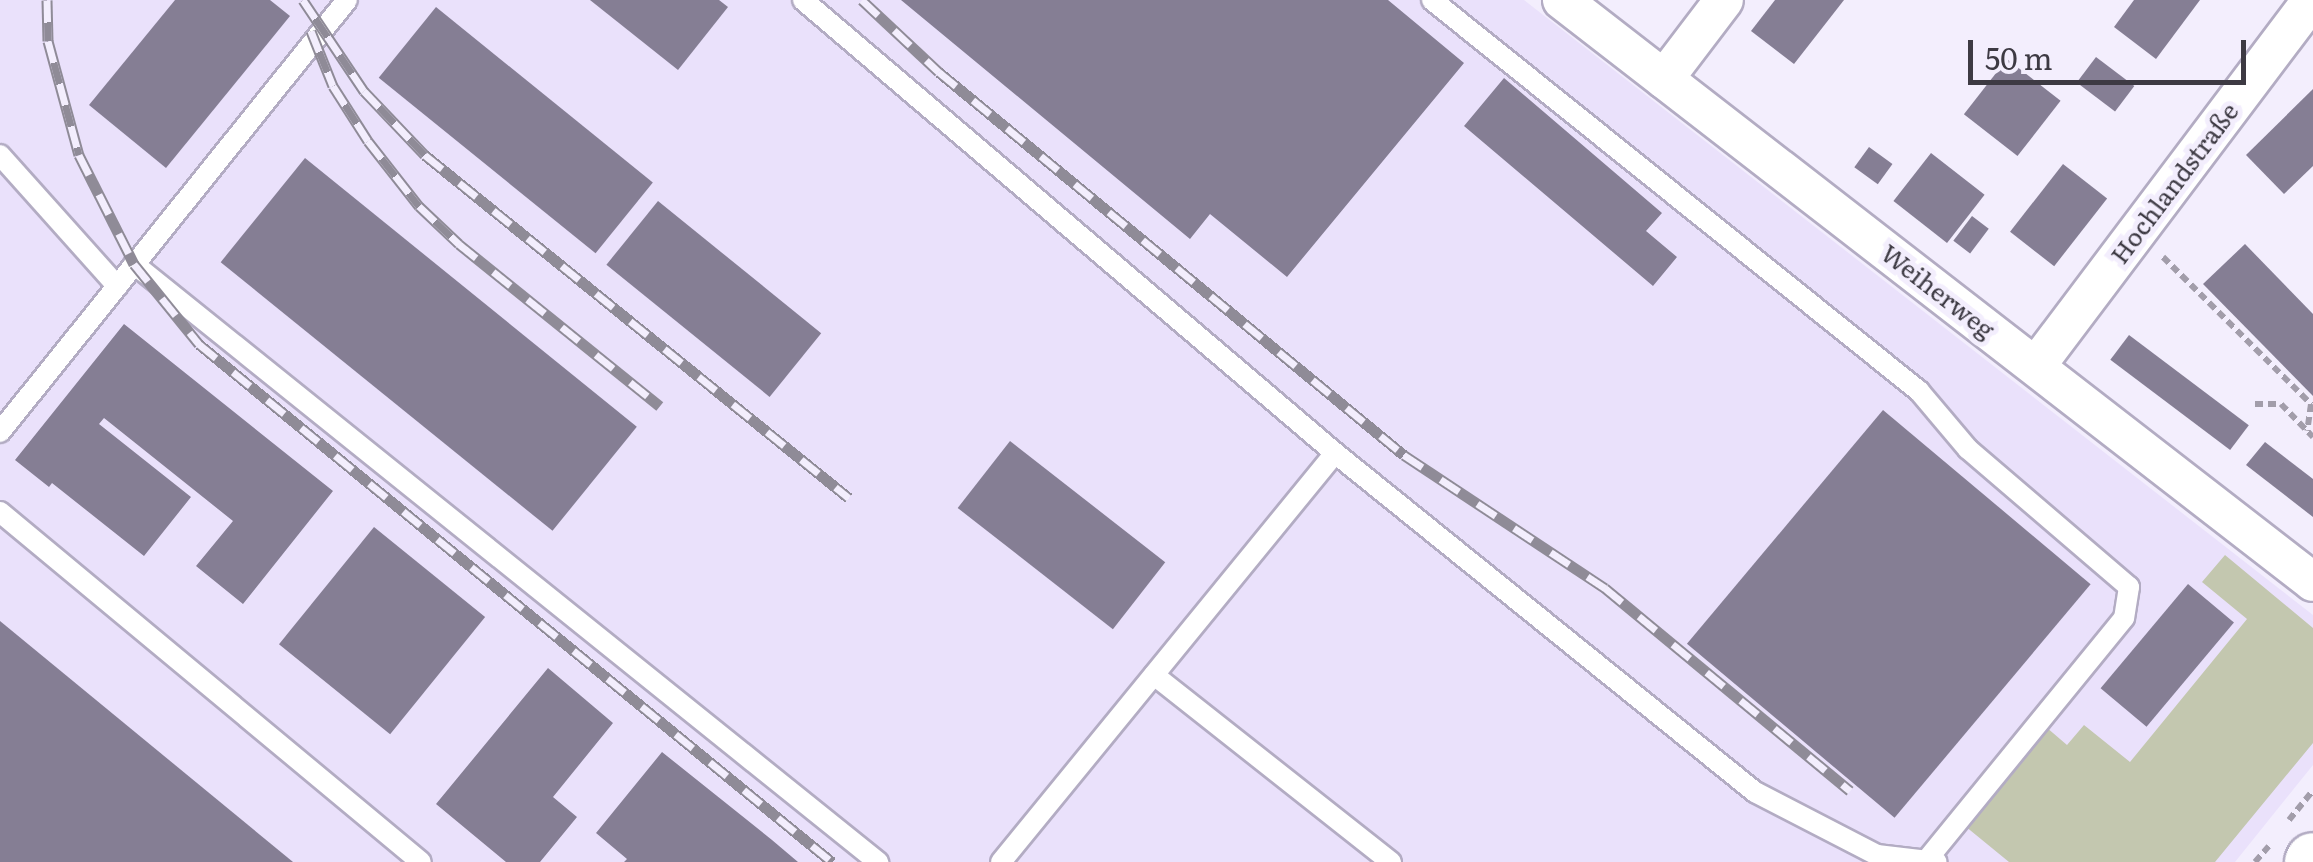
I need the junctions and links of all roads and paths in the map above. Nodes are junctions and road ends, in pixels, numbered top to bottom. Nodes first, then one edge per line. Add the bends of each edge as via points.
1 (347, 0) edge
2 (804, 0) edge
3 (1432, 0) edge
4 (1562, 0) edge
5 (1724, 0) edge
6 (2312, 0) edge
7 (1664, 79) junction
8 (0, 155) edge
9 (2138, 231) junction
10 (134, 264) junction
11 (118, 286) junction
12 (2036, 366) junction
13 (2255, 404) dead end
14 (0, 432) edge
15 (2310, 434) edge
16 (1335, 453) junction
17 (0, 512) edge
18 (2313, 582) edge
19 (1154, 675) junction
20 (1878, 858) edge
21 (1926, 861) edge
22 (421, 862) edge
23 (878, 862) edge
24 (1001, 862) edge
25 (1391, 862) edge
26 (1937, 862) edge

1 - 10 lane
2 - 16 lane
3 - 21 lane via 1920,392 1968,449 2129,588 2124,618
4 - 7 street, Weiherweg
5 - 7 street
6 - 9 street, Hochlandstraße
7 - 12 street, Weiherweg
8 - 11 lane
9 - 12 street, Hochlandstraße
9 - 15 path via 2311,404
10 - 11 lane
10 - 23 lane
11 - 14 lane
12 - 18 street, Weiherweg
13 - 15 path via 2281,404
16 - 19 lane
16 - 20 lane via 1755,792
17 - 22 lane
19 - 24 lane
19 - 25 lane
20 - 21 lane
21 - 26 lane

